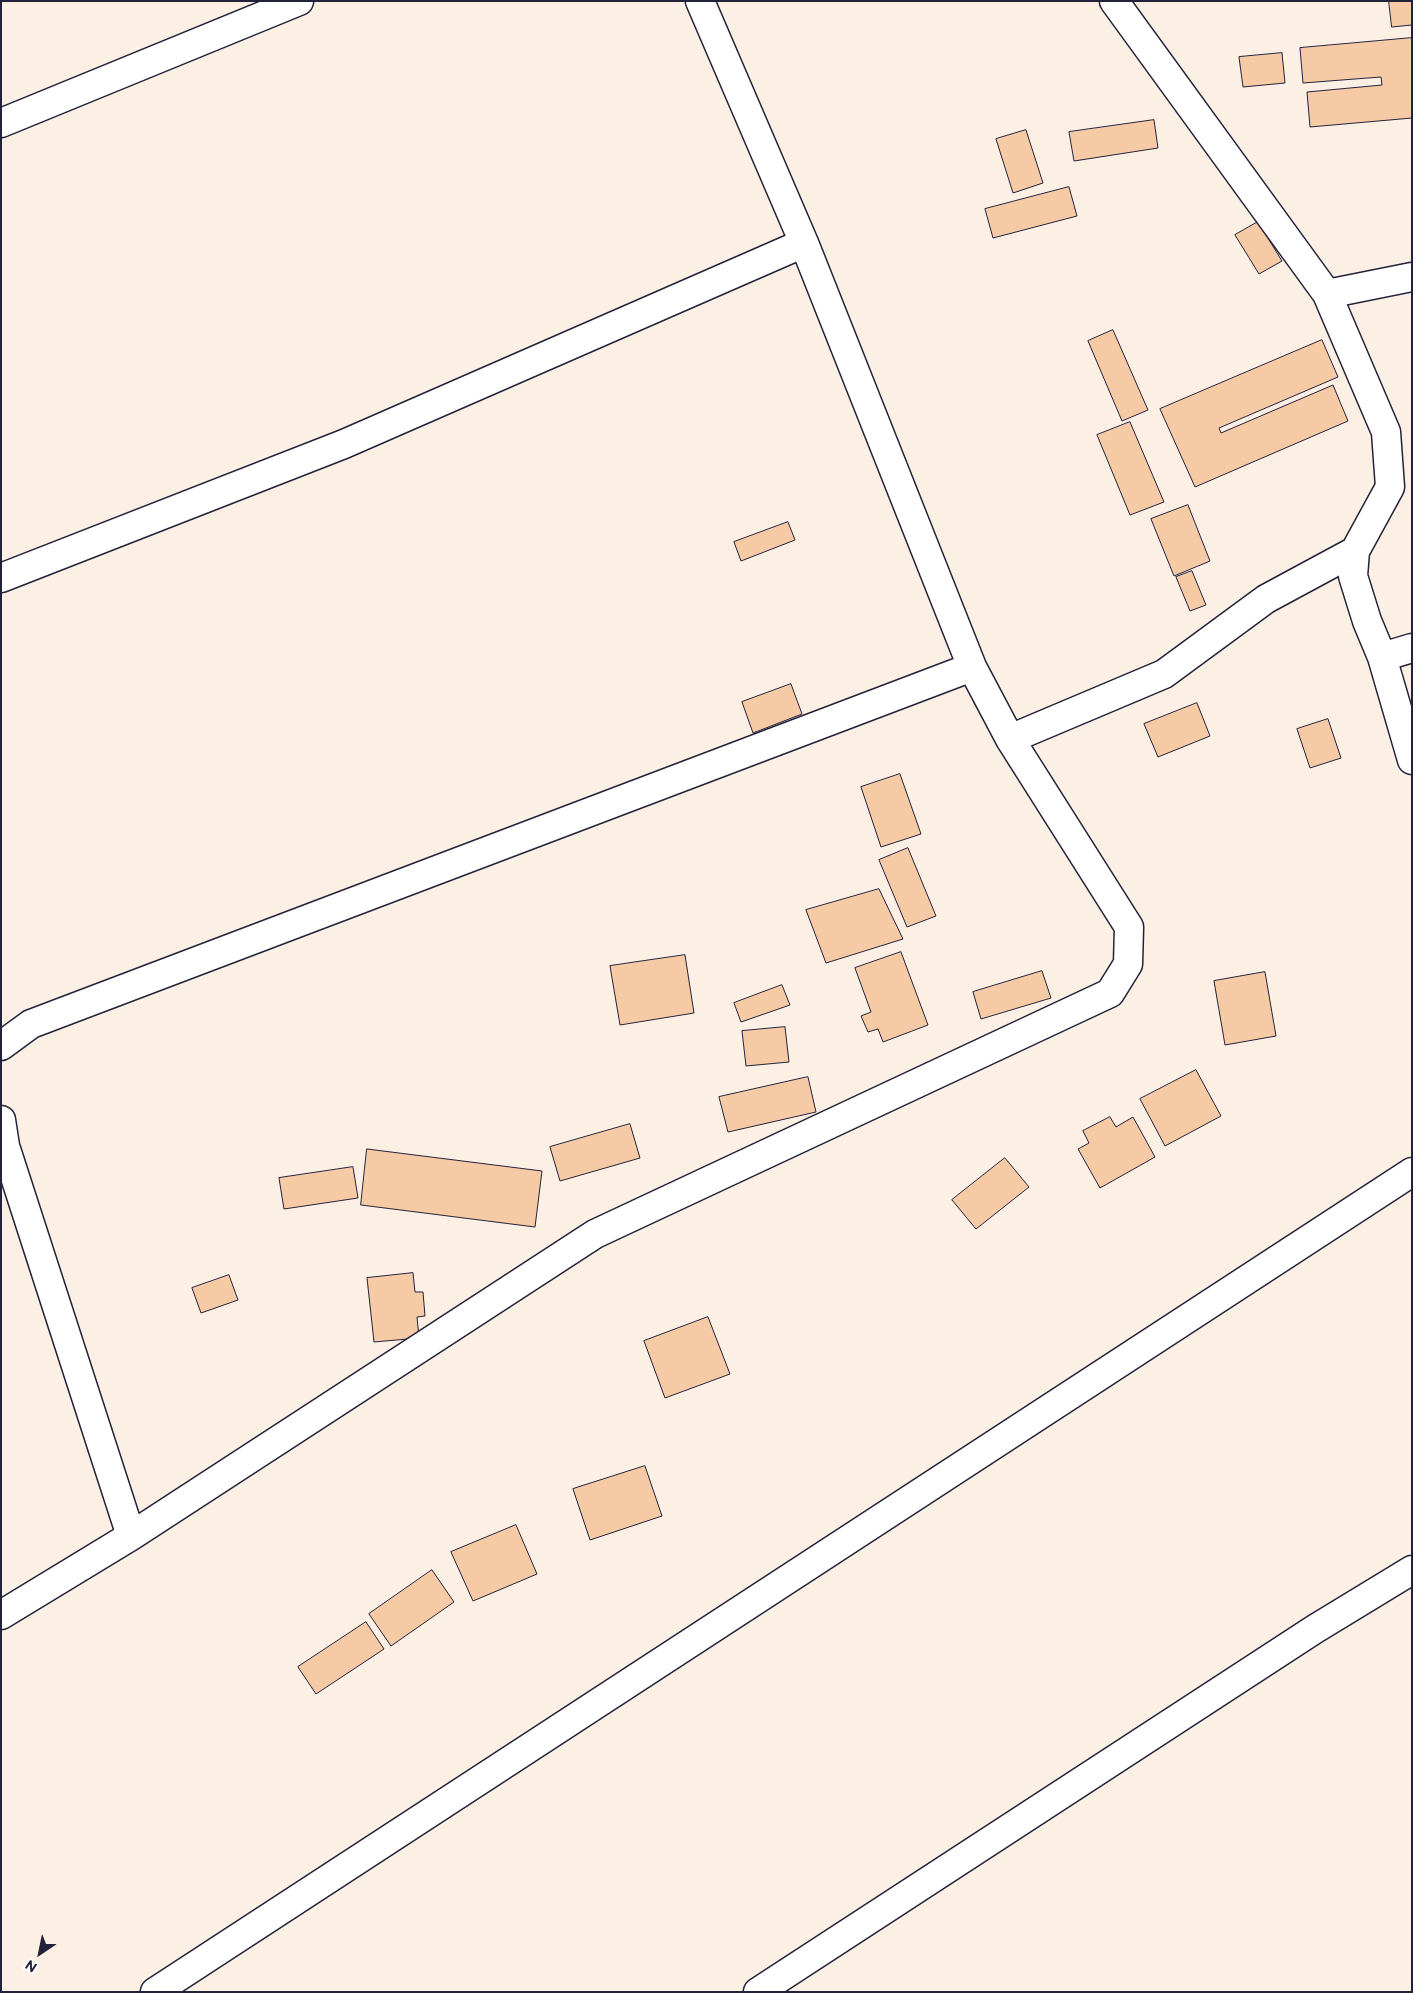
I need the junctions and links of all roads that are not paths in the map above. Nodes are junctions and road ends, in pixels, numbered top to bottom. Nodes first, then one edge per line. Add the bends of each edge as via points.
1 (299, 1) edge
2 (700, 1) edge
3 (1114, 1) edge
4 (1, 123) edge
5 (804, 243) junction
6 (1412, 277) edge
7 (1327, 294) junction
8 (1355, 551) junction
9 (1, 578) edge
10 (1412, 648) edge
11 (1382, 657) junction
12 (972, 666) junction
13 (1010, 739) junction
14 (1412, 760) edge
15 (1, 1046) edge
16 (1, 1120) edge
17 (1412, 1172) edge
18 (131, 1536) junction
19 (1412, 1570) edge
20 (1, 1615) edge
21 (155, 1992) edge
22 (758, 1992) edge

1 - 4 street
2 - 5 street
3 - 7 street
5 - 9 street via 344,444
5 - 12 street
6 - 7 street
7 - 8 street via 1386,432 1390,487
8 - 11 street via 1353,576
8 - 13 street via 1266,599 1164,674
10 - 11 street
11 - 14 street
12 - 13 street
12 - 15 street via 31,1024
13 - 18 street via 1129,927 1128,964 1110,993 595,1234
16 - 18 street via 5,1146
17 - 21 street
18 - 20 street
19 - 22 street via 1307,1634

